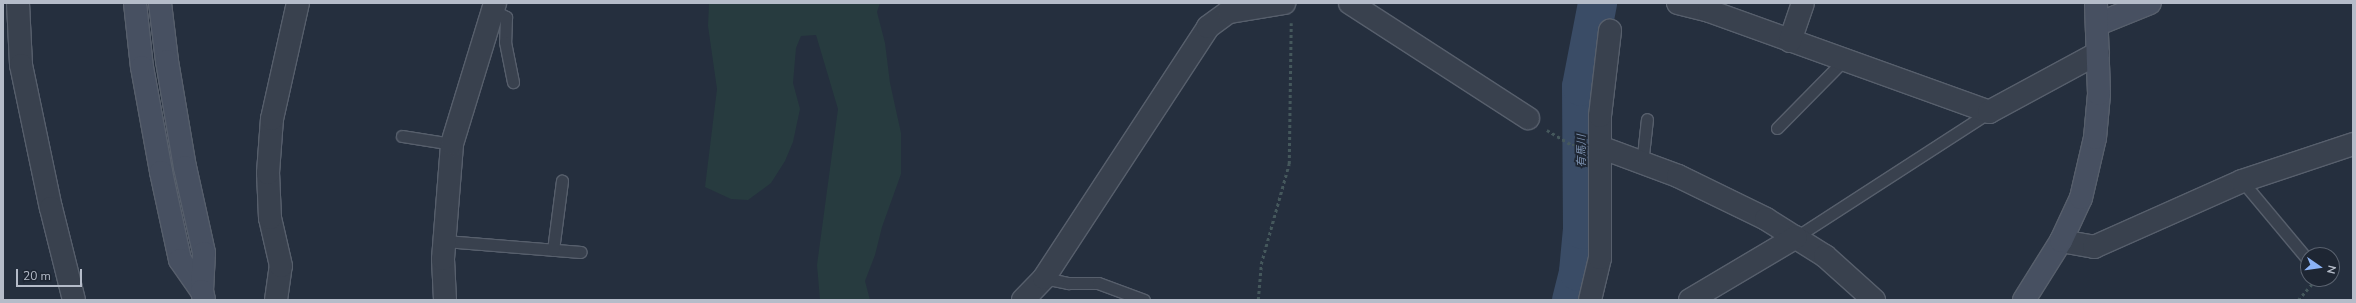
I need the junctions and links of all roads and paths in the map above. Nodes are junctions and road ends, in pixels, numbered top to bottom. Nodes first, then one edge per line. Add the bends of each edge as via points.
1 (18, 3) edge
2 (135, 3) edge
3 (160, 3) edge
4 (298, 3) edge
5 (1350, 3) edge
6 (1678, 3) edge
7 (1803, 3) edge
8 (2096, 3) edge
9 (2150, 3) edge
10 (494, 7) edge
11 (1711, 7) edge
12 (1288, 11) edge
13 (2098, 24) junction
14 (1610, 31) dead end
15 (1790, 41) junction
16 (2098, 53) junction
17 (1844, 60) junction
18 (12, 66) edge
19 (513, 82) dead end
20 (1989, 112) junction
21 (1528, 118) dead end
22 (1647, 119) dead end
23 (1777, 128) dead end
24 (1548, 130) dead end
25 (402, 136) dead end
26 (452, 144) junction
27 (2353, 144) edge
28 (1572, 145) dead end
29 (1600, 148) junction
30 (1642, 164) junction
31 (562, 181) dead end
32 (2242, 181) junction
33 (1796, 237) junction
34 (445, 241) junction
35 (2061, 241) junction
36 (552, 250) junction
37 (2300, 250) edge
38 (581, 252) dead end
39 (1044, 278) junction
40 (2309, 287) edge
41 (203, 295) edge
42 (74, 300) edge
43 (276, 300) edge
44 (445, 300) edge
45 (1023, 300) edge
46 (1144, 300) edge
47 (1258, 300) edge
48 (1590, 300) edge
49 (1690, 300) edge
50 (1874, 300) edge
51 (2024, 300) edge
52 (2298, 300) edge

1 - 18 street
2 - 41 street via 142,67 180,260
3 - 41 street via 185,167 204,253
4 - 43 street via 272,119 268,173 270,218 281,266
5 - 21 street
6 - 11 street
7 - 15 street
8 - 13 street
9 - 13 street
10 - 19 lane via 506,17 505,42
10 - 26 street
11 - 15 street
12 - 39 street via 1229,12 1208,27
12 - 47 path via 1289,164 1261,264
13 - 16 street
14 - 29 street via 1600,116
15 - 17 street
16 - 20 street
16 - 35 street via 2099,94 2095,138 2081,198
17 - 20 street
17 - 23 lane
18 - 42 street
20 - 33 lane
22 - 30 lane
24 - 28 path
25 - 26 lane
26 - 34 street
27 - 32 street
29 - 30 street
29 - 48 street via 1600,258
30 - 33 street via 1678,176 1766,219
31 - 36 lane
32 - 35 street via 2094,247
32 - 37 lane
33 - 49 street
33 - 50 street via 1825,256
34 - 36 lane
34 - 44 street
35 - 51 street
36 - 38 lane
39 - 45 street
39 - 46 lane via 1068,283 1098,283
40 - 52 path

